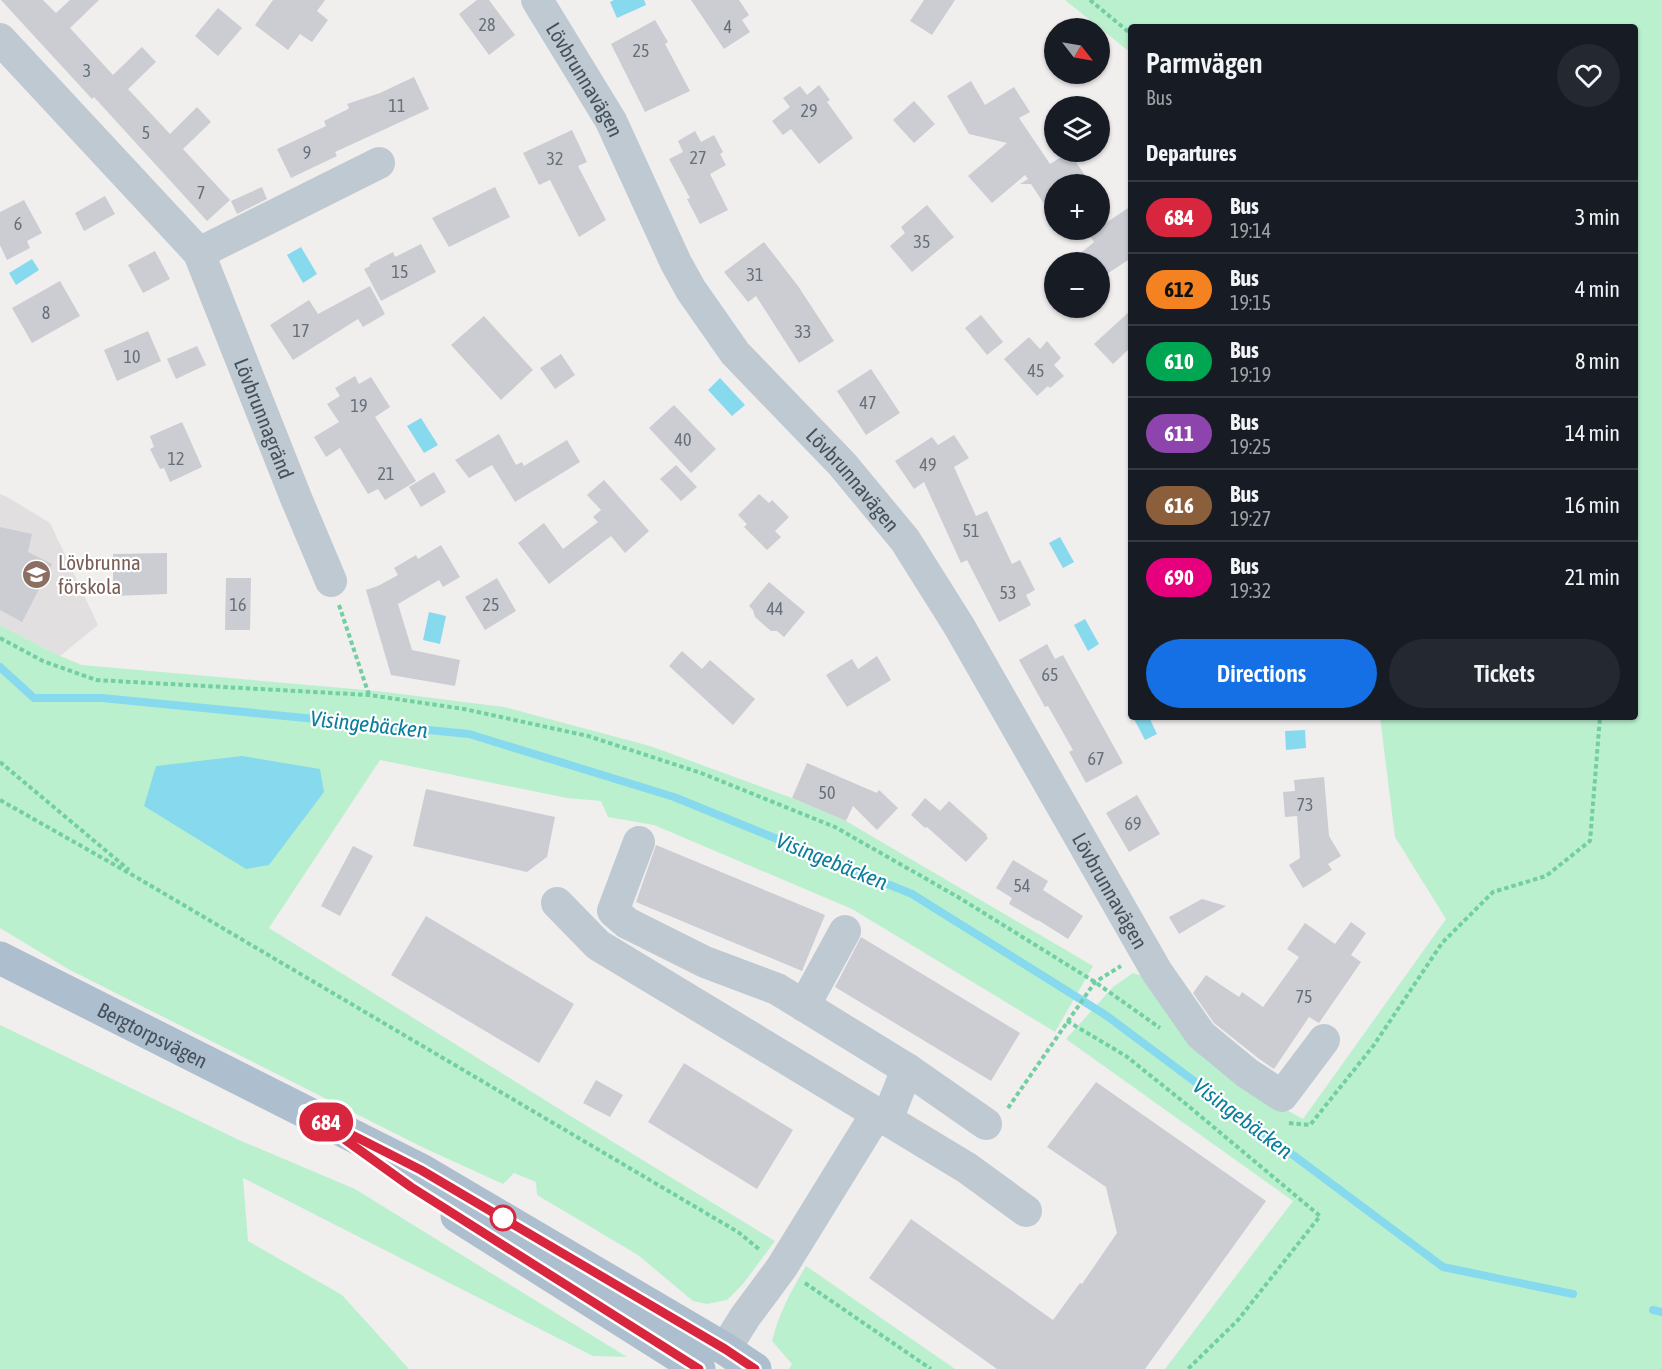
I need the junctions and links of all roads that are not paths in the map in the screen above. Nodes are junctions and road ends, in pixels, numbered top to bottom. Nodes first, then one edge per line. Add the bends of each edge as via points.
1 (542, 2) edge
2 (0, 39) edge
3 (379, 163) dead end
4 (199, 253) junction
5 (331, 581) road end
6 (639, 842) dead end
7 (557, 903) dead end
8 (845, 931) dead end
9 (0, 958) edge
10 (705, 962) junction
11 (687, 997) junction
12 (804, 1006) junction
13 (1324, 1040) dead end
14 (906, 1069) junction
15 (305, 1111) junction
16 (882, 1116) junction
17 (997, 1117) road end
18 (1026, 1212) dead end
19 (719, 1359) edge
20 (699, 1369) edge
21 (755, 1369) edge

1 - 13 street, Lövbrunnavägen via 611,121 691,290 735,352 842,464 905,540 959,626 1157,972 1201,1035 1282,1096
2 - 4 street, Lövbrunnagränd
3 - 4 street
4 - 5 street, Lövbrunnagränd
6 - 10 street via 613,911 627,923
7 - 11 street via 598,945
8 - 12 street
9 - 15 main road, Bergtorpsvägen
10 - 11 street
10 - 12 street via 777,989
11 - 16 street
12 - 14 street
14 - 16 street
14 - 17 street
15 - 19 main road, Bergtorpsvägen via 421,1170
15 - 20 main road, Bergtorpsvägen via 411,1187
16 - 18 street via 967,1168
16 - 19 street
19 - 21 main road, Bergtorpsvägen

